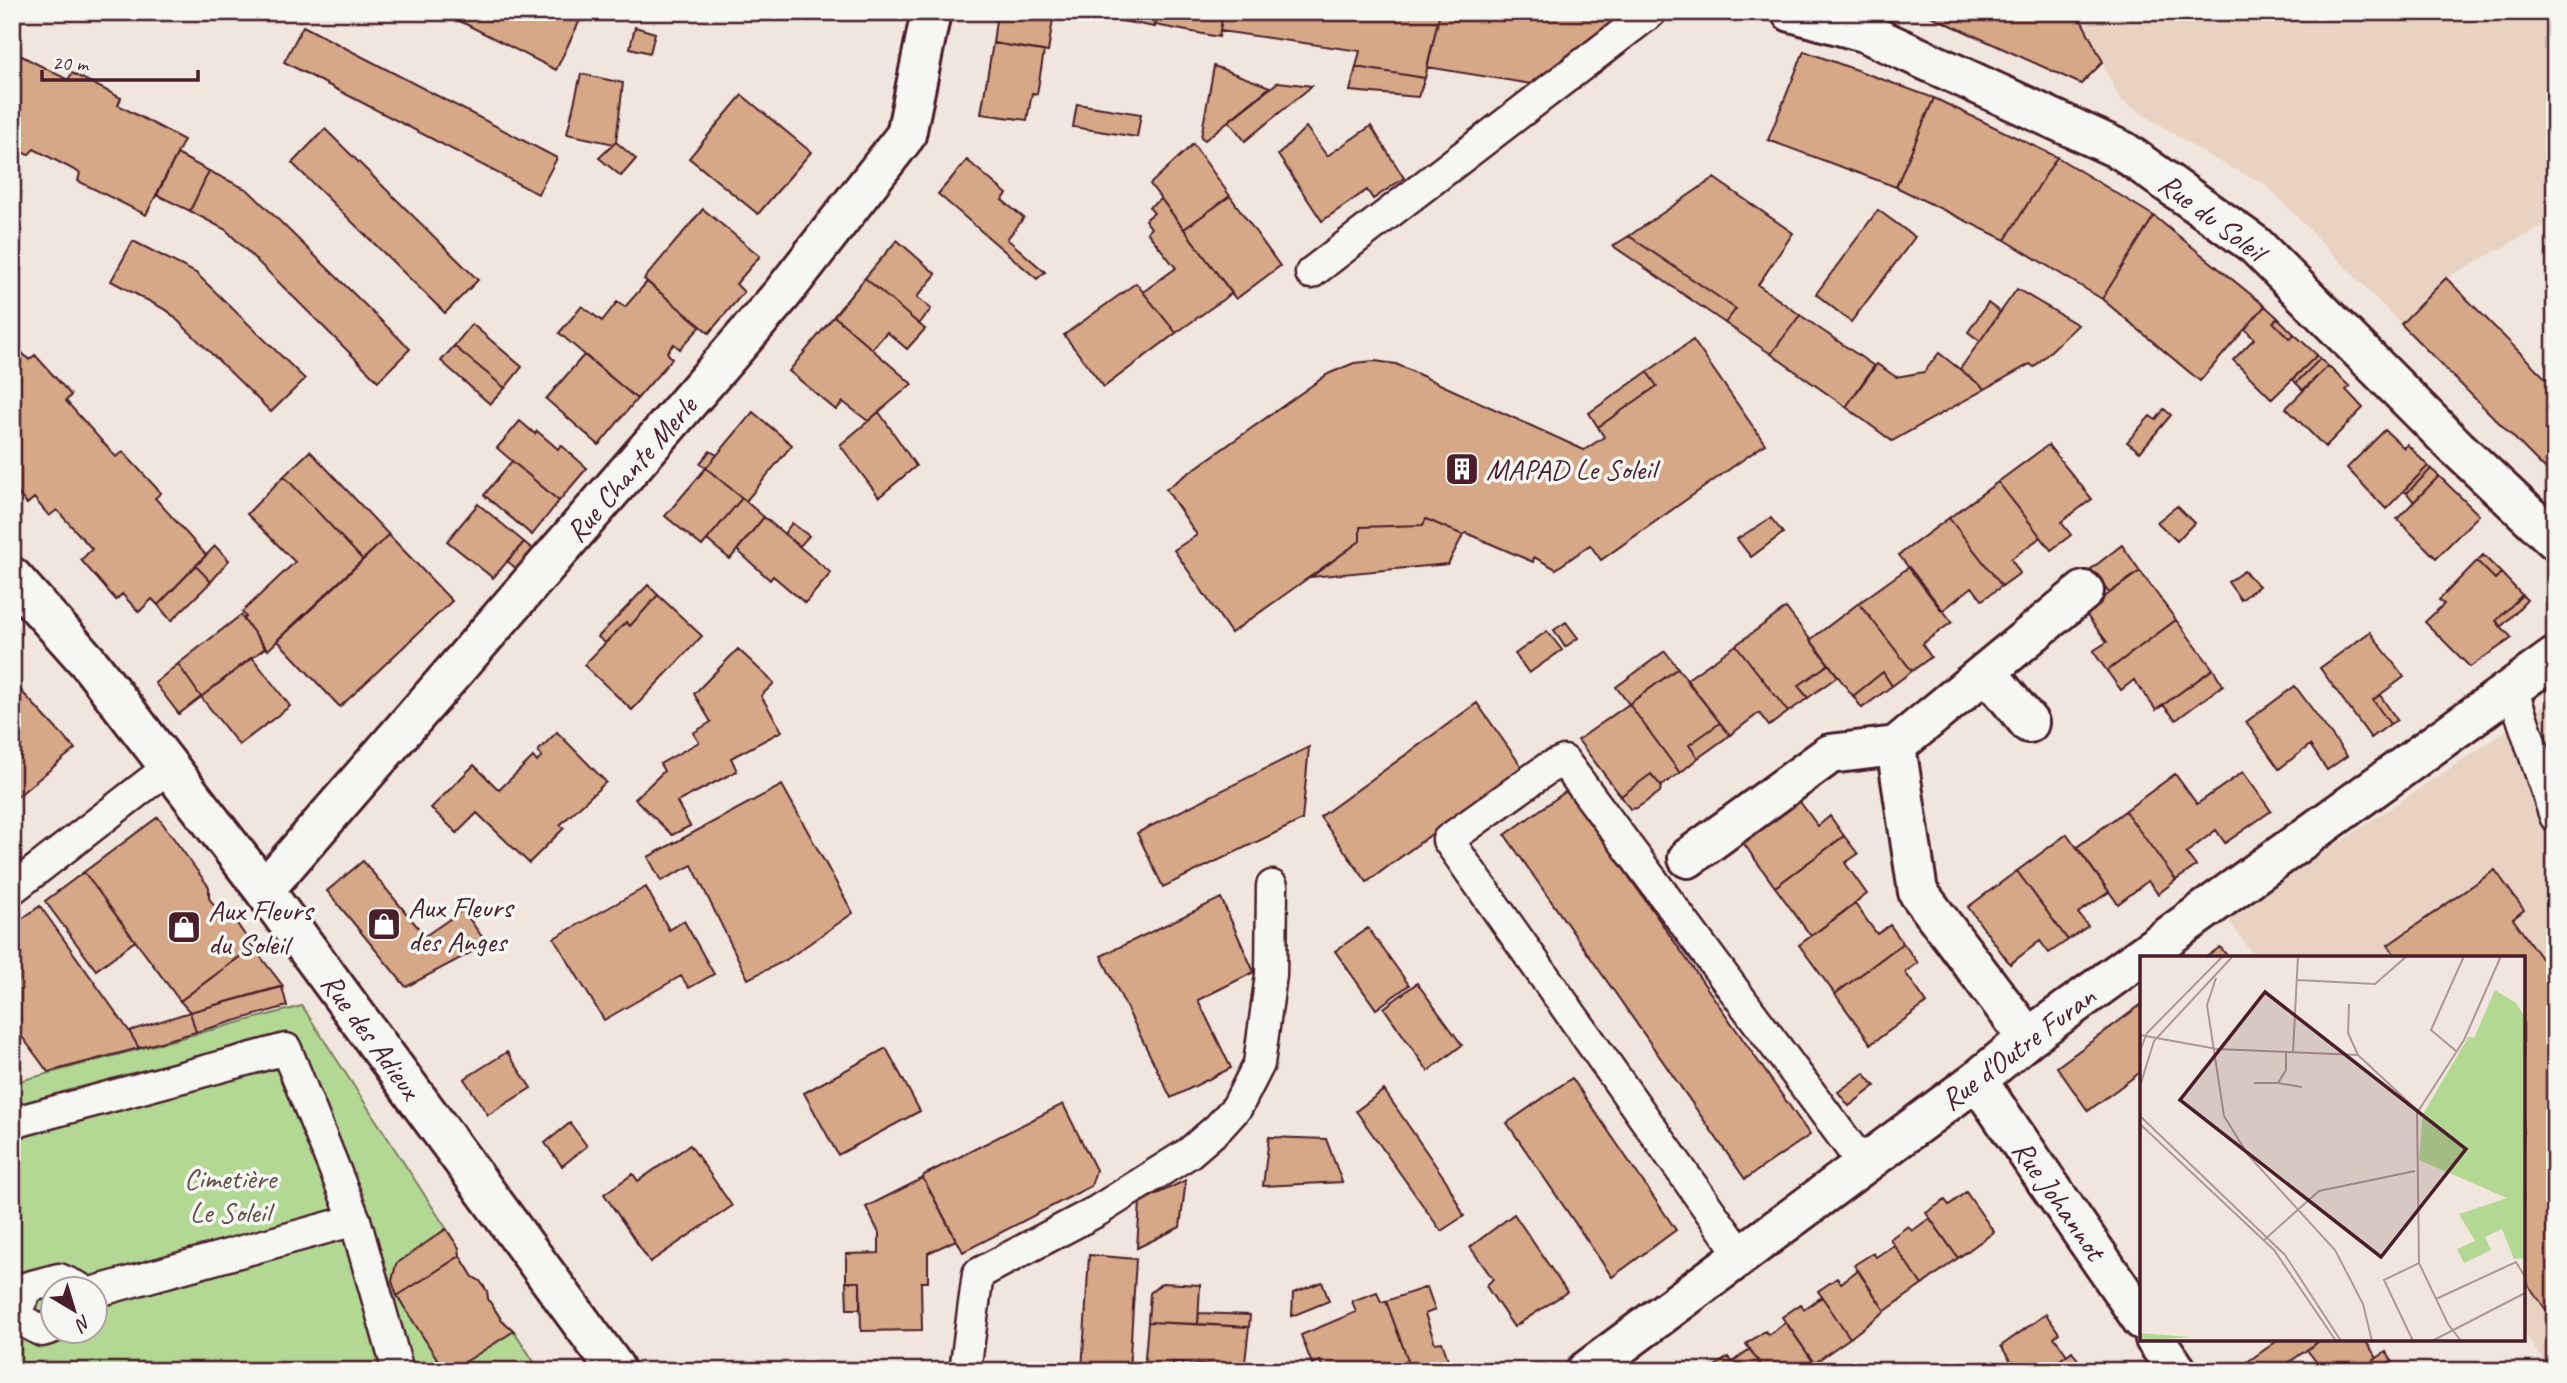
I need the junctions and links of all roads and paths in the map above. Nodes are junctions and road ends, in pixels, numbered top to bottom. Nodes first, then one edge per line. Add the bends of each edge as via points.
1 (931, 12) edge
2 (1651, 12) edge
3 (1791, 12) edge
4 (1311, 273) dead end
5 (2555, 540) edge
6 (12, 577) edge
7 (2084, 592) dead end
8 (2555, 657) edge
9 (1987, 672) junction
10 (2512, 688) junction
11 (2029, 723) dead end
12 (1896, 746) junction
13 (169, 767) junction
14 (2555, 816) edge
15 (1688, 858) dead end
16 (1272, 886) dead end
17 (12, 889) edge
18 (264, 890) junction
19 (2141, 956) edge
20 (2140, 957) edge
21 (2028, 1038) junction
22 (1977, 1080) junction
23 (12, 1123) edge
24 (1863, 1164) junction
25 (355, 1220) junction
26 (1741, 1255) junction
27 (38, 1285) edge
28 (108, 1288) edge
29 (13, 1316) edge
30 (2140, 1317) edge
31 (38, 1329) edge
32 (2156, 1341) edge
33 (398, 1371) edge
34 (614, 1371) edge
35 (965, 1371) edge
36 (1586, 1371) edge
37 (2177, 1371) edge

1 - 18 street, Rue Chante Merle via 906,135 782,294
2 - 4 lane
3 - 5 street, Rue du Soleil via 1864,32 2123,151 2255,245
6 - 13 street, Rue des Adieux via 89,663
7 - 9 street
8 - 10 street, Rue d'Outre Furan
9 - 11 street
9 - 12 street
10 - 14 lane
10 - 19 street, Rue d'Outre Furan
12 - 15 street via 1830,754
12 - 21 street via 1918,892
13 - 17 lane
13 - 18 street, Rue des Adieux
16 - 35 lane via 1271,975 1259,1064 1237,1107 1189,1153 1097,1211 978,1274
18 - 34 street, Rue des Adieux
20 - 21 street, Rue d'Outre Furan
21 - 22 street, Rue d'Outre Furan
22 - 24 street, Rue d'Outre Furan
22 - 30 street, Rue Johannot
23 - 25 lane via 286,1049
24 - 26 street, Rue d'Outre Furan
24 - 26 lane via 1564,761 1448,841
25 - 28 lane
25 - 33 lane
26 - 36 street, Rue d'Outre Furan
27 - 29 lane via 29,1287
29 - 31 lane
32 - 37 street

